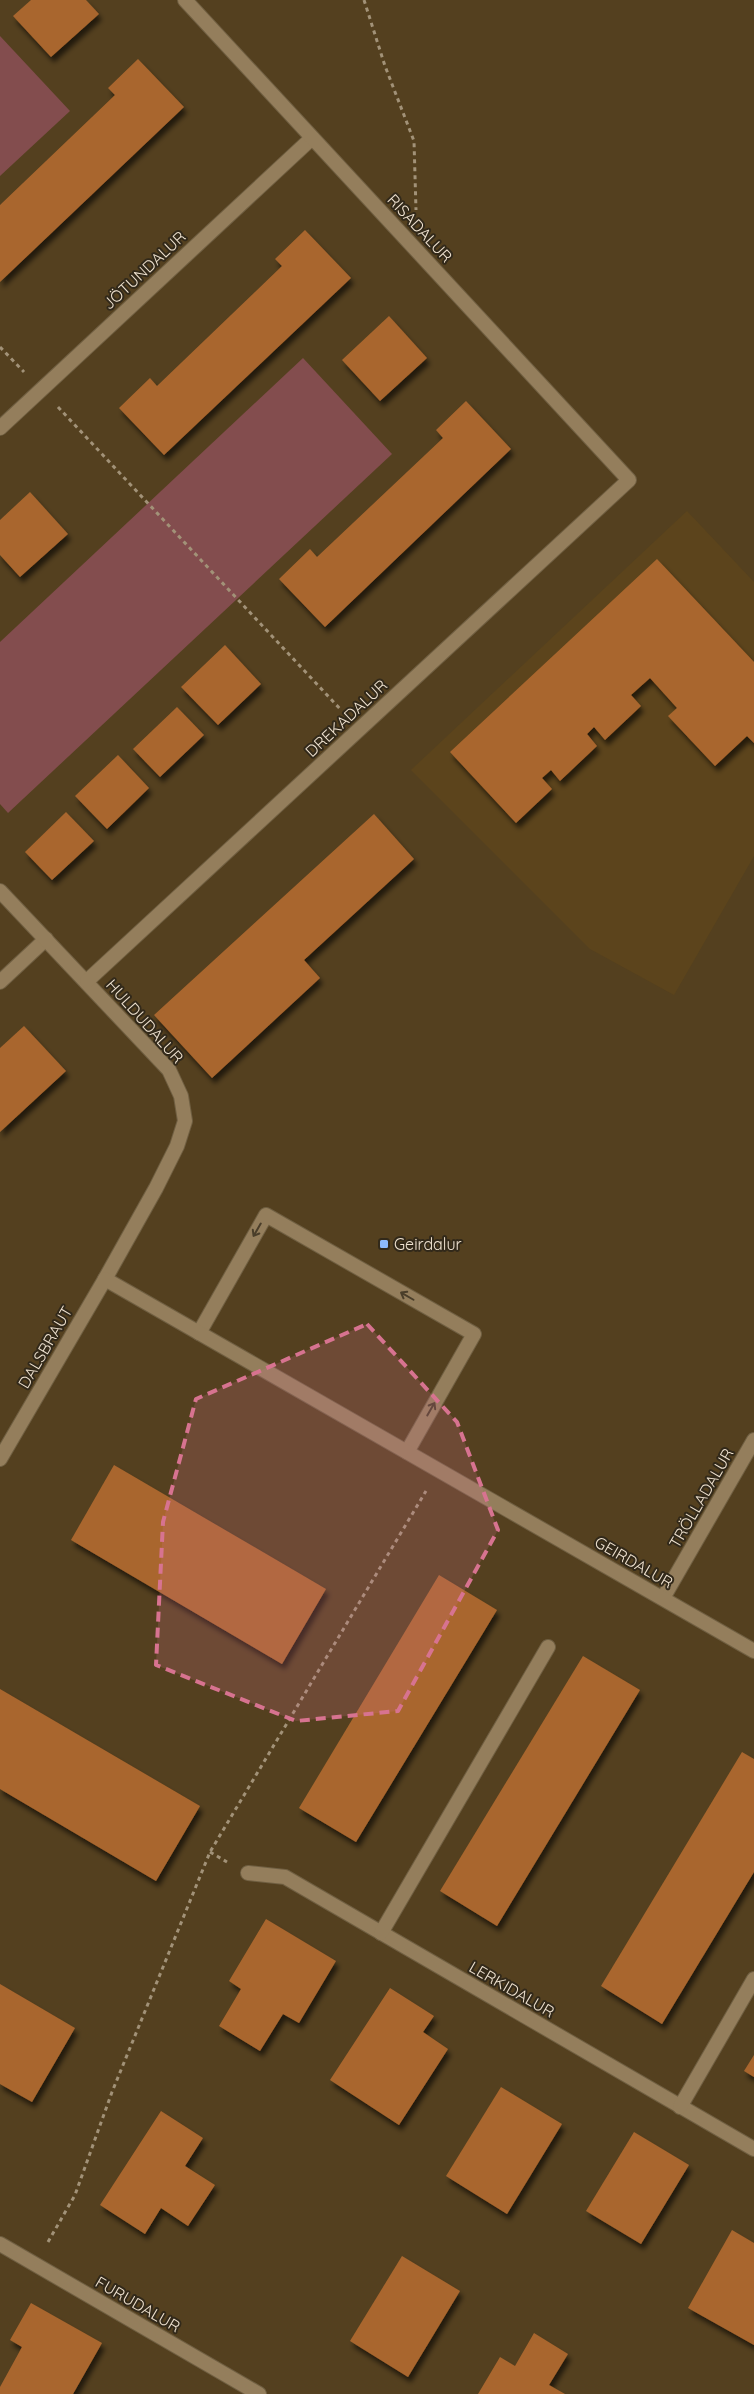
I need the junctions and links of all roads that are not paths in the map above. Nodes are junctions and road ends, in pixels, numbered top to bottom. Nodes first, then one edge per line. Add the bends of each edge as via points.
1 (185, 0) edge
2 (312, 138) junction
3 (0, 428) edge
4 (629, 480) joint
5 (0, 891) edge
6 (46, 939) junction
7 (0, 982) edge
8 (87, 982) junction
9 (105, 1279) junction
10 (199, 1333) junction
11 (754, 1440) edge
12 (407, 1452) junction
13 (0, 1459) edge
14 (663, 1598) junction
15 (548, 1647) dead end
16 (754, 1651) edge
17 (248, 1873) dead end
18 (381, 1933) junction
19 (754, 1979) edge
20 (680, 2106) junction
21 (754, 2149) edge
22 (0, 2244) edge
23 (259, 2394) edge

1 - 2 street, RISADALUR
2 - 3 street, JÖTUNDALUR
2 - 4 street, RISADALUR
4 - 8 street, DREKADALUR
5 - 6 street, HULDUDALUR
6 - 7 street
6 - 8 street, HULDUDALUR
8 - 9 street, HULDUDALUR via 169,1070 181,1096 186,1121 156,1188
9 - 10 street, GEIRDALUR
9 - 13 street, DALSBRAUT
10 - 12 street, GEIRDALUR
12 -> 10 street via 474,1334 266,1215
11 - 14 street, TRÖLLADALUR
12 - 14 street, GEIRDALUR
14 - 16 street, GEIRDALUR
15 - 18 street
17 - 18 street, LERKIDALUR via 285,1877
18 - 20 street, LERKIDALUR
19 - 20 street
20 - 21 street, LERKIDALUR
22 - 23 street, FURUDALUR

